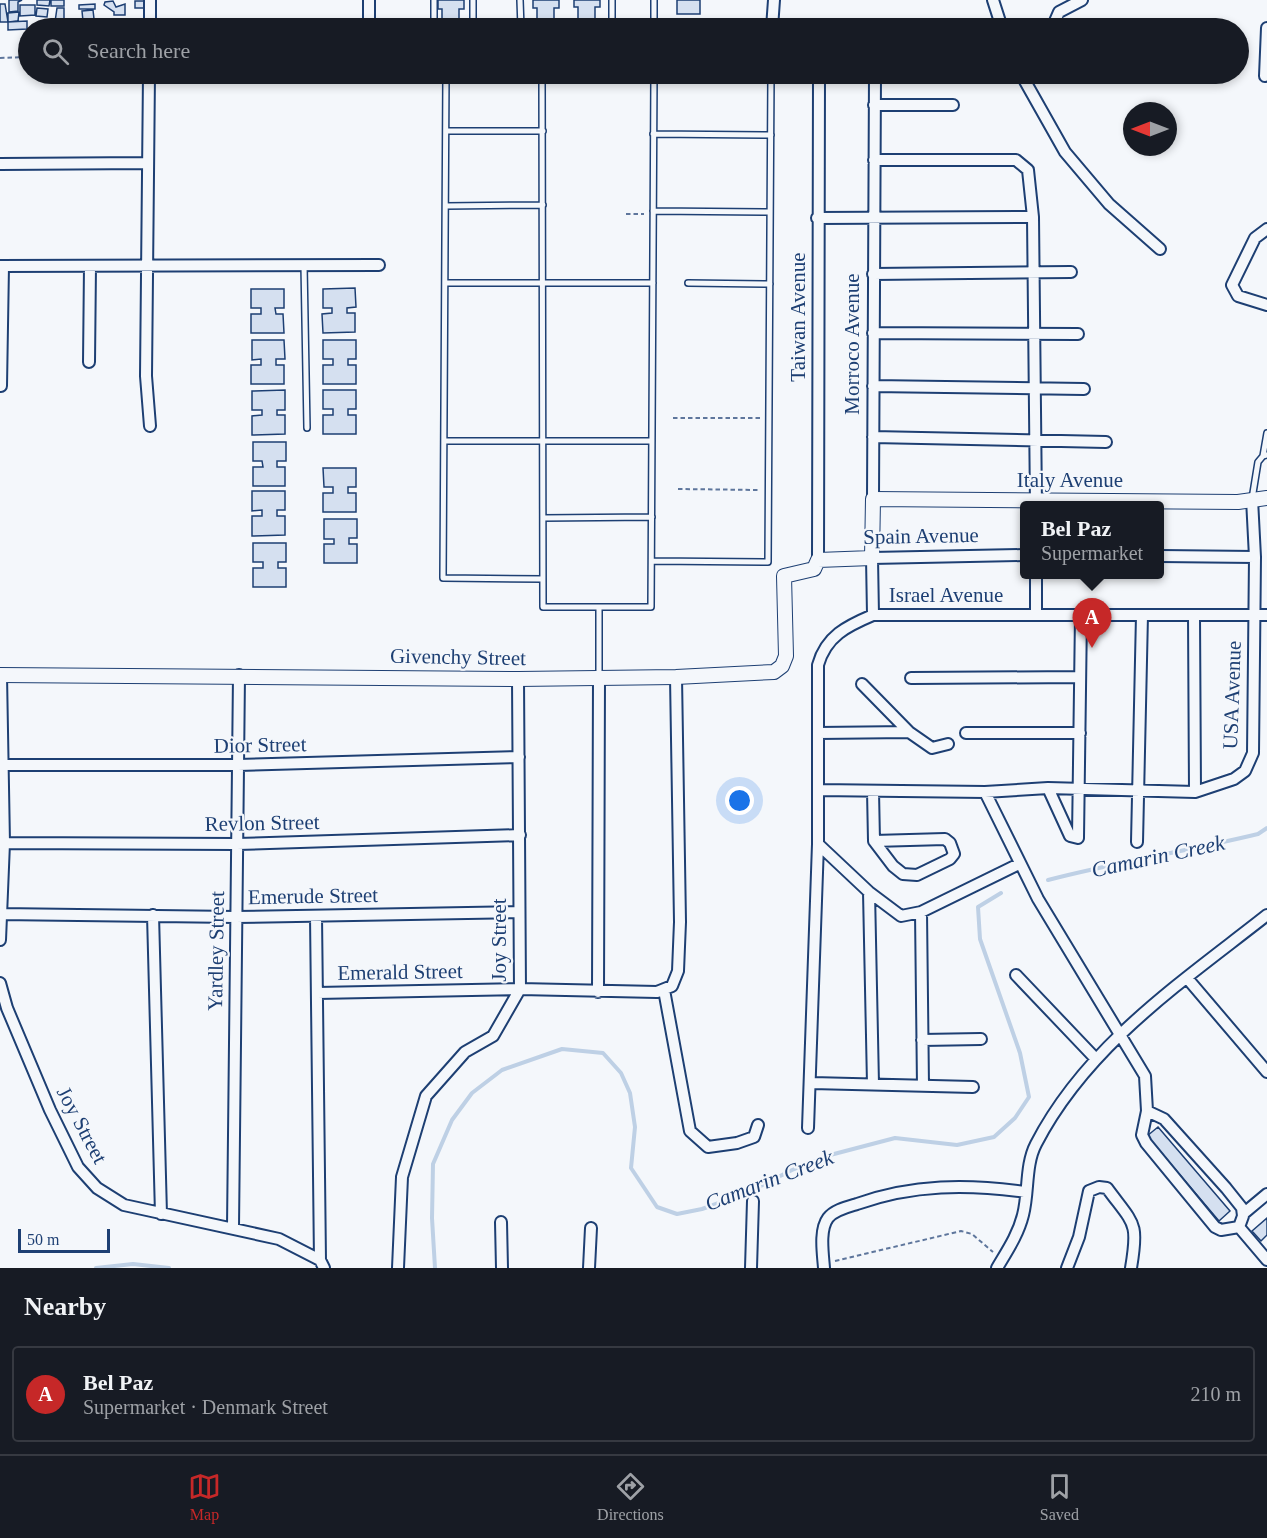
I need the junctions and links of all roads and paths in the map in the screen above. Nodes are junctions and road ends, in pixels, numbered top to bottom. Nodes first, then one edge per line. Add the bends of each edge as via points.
1 (150, 0) edge
2 (369, 0) edge
3 (434, 0) edge
4 (473, 0) edge
5 (520, 0) edge
6 (612, 0) edge
7 (654, 0) edge
8 (774, 0) edge
9 (993, 0) edge
10 (1082, 0) edge
11 (150, 18) edge
12 (369, 18) edge
13 (434, 18) edge
14 (473, 18) edge
15 (521, 18) edge
16 (612, 18) edge
17 (654, 18) edge
18 (773, 18) edge
19 (999, 18) edge
20 (1056, 18) edge
21 (1267, 28) edge
22 (18, 57) edge
23 (0, 58) edge
24 (1264, 76) dead end
25 (149, 84) edge
26 (447, 84) edge
27 (542, 84) edge
28 (654, 84) edge
29 (771, 84) edge
30 (819, 84) edge
31 (875, 84) edge
32 (1028, 84) edge
33 (874, 105) junction
34 (953, 105) dead end
35 (446, 131) junction
36 (543, 131) junction
37 (653, 134) junction
38 (771, 135) junction
39 (874, 160) junction
40 (0, 164) edge
41 (148, 164) junction
42 (543, 205) junction
43 (446, 206) junction
44 (653, 212) junction
45 (770, 212) junction
46 (626, 214) dead end
47 (1034, 217) junction
48 (817, 218) junction
49 (874, 218) junction
50 (1267, 229) edge
51 (1160, 249) dead end
52 (304, 265) junction
53 (379, 265) dead end
54 (1, 266) edge
55 (90, 266) junction
56 (147, 266) junction
57 (1035, 271) junction
58 (1071, 272) dead end
59 (873, 274) junction
60 (445, 283) junction
61 (543, 283) junction
62 (653, 283) junction
63 (688, 283) dead end
64 (770, 284) junction
65 (1267, 305) edge
66 (873, 333) junction
67 (1036, 334) junction
68 (1078, 334) dead end
69 (89, 362) dead end
70 (2, 386) dead end
71 (873, 386) junction
72 (1037, 389) junction
73 (1084, 389) dead end
74 (673, 418) dead end
75 (769, 418) junction
76 (150, 426) dead end
77 (307, 428) dead end
78 (1267, 433) edge
79 (873, 437) junction
80 (444, 441) junction
81 (543, 441) junction
82 (652, 441) junction
83 (1036, 442) junction
84 (1106, 442) dead end
85 (1265, 456) edge
86 (678, 489) dead end
87 (769, 490) junction
88 (1267, 498) edge
89 (873, 499) junction
90 (1252, 500) junction
91 (1036, 501) edge
92 (1164, 502) edge
93 (1020, 503) edge
94 (652, 517) junction
95 (543, 518) junction
96 (1020, 555) edge
97 (1164, 556) edge
98 (1255, 557) junction
99 (872, 558) junction
100 (818, 560) junction
101 (652, 561) junction
102 (543, 579) junction
103 (1036, 579) edge
104 (599, 607) junction
105 (873, 615) junction
106 (1036, 615) junction
107 (1081, 615) junction
108 (1142, 615) junction
109 (1254, 615) junction
110 (1267, 615) edge
111 (1194, 616) junction
112 (1, 675) edge
113 (239, 675) junction
114 (676, 677) junction
115 (1080, 677) junction
116 (599, 678) junction
117 (911, 678) dead end
118 (518, 679) junction
119 (862, 684) dead end
120 (909, 732) junction
121 (818, 733) junction
122 (966, 733) dead end
123 (1080, 733) junction
124 (948, 744) dead end
125 (519, 757) junction
126 (2, 765) junction
127 (238, 765) junction
128 (1048, 788) junction
129 (1080, 788) junction
130 (818, 790) junction
131 (873, 791) junction
132 (1139, 791) junction
133 (985, 792) junction
134 (1195, 792) junction
135 (520, 835) junction
136 (874, 841) junction
137 (1137, 842) dead end
138 (4, 843) junction
139 (818, 843) junction
140 (237, 844) junction
141 (1022, 868) junction
142 (869, 892) junction
143 (518, 912) junction
144 (921, 912) junction
145 (1, 914) edge
146 (153, 915) junction
147 (316, 916) junction
148 (235, 917) junction
149 (1266, 919) edge
150 (0, 940) edge
151 (1016, 975) dead end
152 (1187, 978) junction
153 (0, 983) edge
154 (520, 989) junction
155 (664, 990) junction
156 (597, 992) junction
157 (317, 993) junction
158 (1121, 1034) junction
159 (981, 1039) dead end
160 (922, 1040) junction
161 (1095, 1058) junction
162 (1267, 1072) edge
163 (812, 1083) junction
164 (873, 1084) junction
165 (922, 1086) junction
166 (973, 1087) dead end
167 (1147, 1111) junction
168 (758, 1125) dead end
169 (808, 1128) dead end
170 (1026, 1192) junction
171 (1267, 1194) edge
172 (753, 1201) dead end
173 (161, 1214) junction
174 (1243, 1214) junction
175 (501, 1222) dead end
176 (233, 1227) junction
177 (1239, 1227) junction
178 (591, 1228) dead end
179 (1267, 1260) edge
180 (322, 1264) edge
181 (999, 1264) edge
182 (824, 1266) edge
183 (398, 1268) edge
184 (501, 1268) edge
185 (589, 1268) edge
186 (751, 1268) edge
187 (1067, 1268) edge
188 (1131, 1268) edge

1 - 11 street
2 - 12 street
3 - 13 lane
4 - 14 lane
5 - 15 lane
6 - 16 lane
7 - 17 lane
8 - 18 street
9 - 19 street
10 - 20 street via 1059,12
21 - 24 street
22 - 23 path
25 - 41 street
26 - 35 lane
27 - 36 lane
28 - 37 lane
29 - 38 lane
30 - 48 street, Taiwan Avenue
31 - 33 street, Morroco Avenue
32 - 51 street via 1065,152 1109,204
33 - 34 street
33 - 39 street, Morroco Avenue
35 - 36 lane
35 - 43 lane
36 - 42 lane
37 - 38 lane
37 - 44 lane
38 - 45 lane
39 - 47 street via 1016,160 1023,163 1031,178
39 - 49 street, Morroco Avenue
40 - 41 street
41 - 56 street
42 - 43 lane
42 - 61 lane
43 - 60 lane
44 - 45 lane
44 - 46 path
44 - 62 lane
45 - 64 lane
47 - 49 street
47 - 57 street
48 - 49 street
48 - 100 street, Taiwan Avenue
49 - 59 street, Morroco Avenue
50 - 65 street via 1255,238 1232,285 1238,296
52 - 53 street
52 - 56 street
52 - 77 lane
54 - 55 street
54 - 70 street
55 - 56 street
55 - 69 street
56 - 76 street via 146,376
57 - 58 street
57 - 59 street
57 - 67 street
59 - 66 street, Morroco Avenue
60 - 61 lane
60 - 80 lane
61 - 62 lane
61 - 81 lane
62 - 82 lane
63 - 64 lane
64 - 75 lane
66 - 67 street
66 - 71 street, Morroco Avenue
67 - 68 street
67 - 72 street
71 - 72 street
71 - 79 street, Morroco Avenue
72 - 73 street
72 - 83 street
74 - 75 path
75 - 87 lane
78 - 85 lane
79 - 83 street
79 - 89 street, Morroco Avenue
80 - 81 lane
80 - 102 lane via 444,578
81 - 82 lane
81 - 95 lane
82 - 94 lane
83 - 84 street
83 - 91 street
85 - 90 lane via 1256,470
86 - 87 path
87 - 101 lane via 768,561
88 - 90 street, Italy Avenue
89 - 93 street, Italy Avenue
89 - 99 street, Morroco Avenue
90 - 92 street, Italy Avenue
90 - 98 street, USA Avenue
94 - 95 lane
94 - 101 lane
95 - 102 lane
96 - 99 street, Spain Avenue
97 - 98 street
98 - 109 street, USA Avenue
99 - 100 street, Spain Avenue
99 - 105 street, Morroco Avenue
100 - 114 street, Givenchy Street via 814,569 784,576 783,666 774,672 751,675
101 - 104 lane via 651,607
102 - 104 lane via 543,607
103 - 106 street
104 - 116 lane
105 - 106 street, Israel Avenue
105 - 121 street, Israel Avenue via 843,628 822,651 818,665
106 - 107 street, Israel Avenue
107 - 108 street, Israel Avenue
107 - 115 street
108 - 111 street, Israel Avenue
108 - 132 street
109 - 110 street, Israel Avenue
109 - 111 street, Israel Avenue
109 - 134 street, USA Avenue via 1253,753 1245,771 1234,779
111 - 134 street
112 - 113 street, Givenchy Street
112 - 126 street
113 - 118 street, Givenchy Street
113 - 127 street, Yardley Street
114 - 116 street, Givenchy Street
114 - 155 street via 678,961 672,986
115 - 117 street
115 - 123 street
116 - 118 street, Givenchy Street
116 - 156 street
118 - 125 street, Joy Street
119 - 120 street
120 - 121 street
120 - 124 street via 932,748
121 - 130 street
122 - 123 street
123 - 129 street
125 - 127 street, Dior Street
125 - 135 street, Joy Street
126 - 127 street, Dior Street
126 - 138 street
127 - 140 street, Yardley Street
128 - 129 street, USA Avenue
128 - 129 street via 1076,839
128 - 133 street, USA Avenue
129 - 132 street, USA Avenue
130 - 131 street, USA Avenue
130 - 139 street
131 - 133 street, USA Avenue
131 - 136 street
132 - 134 street, USA Avenue
132 - 137 street
133 - 141 street
135 - 140 street, Revlon Street
135 - 143 street, Joy Street
136 - 136 street via 893,866 910,876 954,854 945,839
138 - 140 street, Revlon Street
138 - 145 street
139 - 142 street
139 - 163 street
140 - 148 street, Yardley Street
141 - 144 street
141 - 158 street
142 - 144 street via 901,916
142 - 164 street
143 - 147 street, Emerude Street
143 - 154 street, Joy Street
144 - 160 street
145 - 146 street, Emerude Street
145 - 150 street
146 - 148 street, Emerude Street
146 - 173 street
147 - 148 street, Emerude Street
147 - 157 street
148 - 176 street, Yardley Street
149 - 152 street
151 - 161 street
152 - 158 street
152 - 162 street
153 - 173 street, Joy Street via 7,1008 78,1167 97,1188 124,1205
154 - 156 street, Emerald Street
154 - 157 street, Emerald Street
154 - 183 street, Joy Street via 493,1036 465,1052 426,1096 402,1177
155 - 156 street, Emerald Street
155 - 168 street via 690,1131 708,1147 754,1137
157 - 180 street
158 - 161 street
158 - 167 street via 1145,1076
159 - 160 street
160 - 165 street
161 - 170 street via 1069,1089 1035,1146
163 - 164 street
163 - 169 street
164 - 165 street
165 - 166 street
167 - 174 street via 1164,1119 1242,1208
167 - 177 street via 1142,1135 1146,1143 1215,1227
170 - 181 street via 1018,1233
170 - 182 street via 931,1186 880,1195 828,1217 824,1227
171 - 174 street
172 - 186 street
173 - 176 street, Joy Street
174 - 177 street
175 - 184 street
176 - 180 street, Joy Street via 279,1239
177 - 179 street
178 - 185 street
181 - 182 path via 972,1234 961,1231
187 - 188 street via 1079,1237 1086,1198 1089,1191 1099,1187 1107,1188 1133,1223 1136,1239

